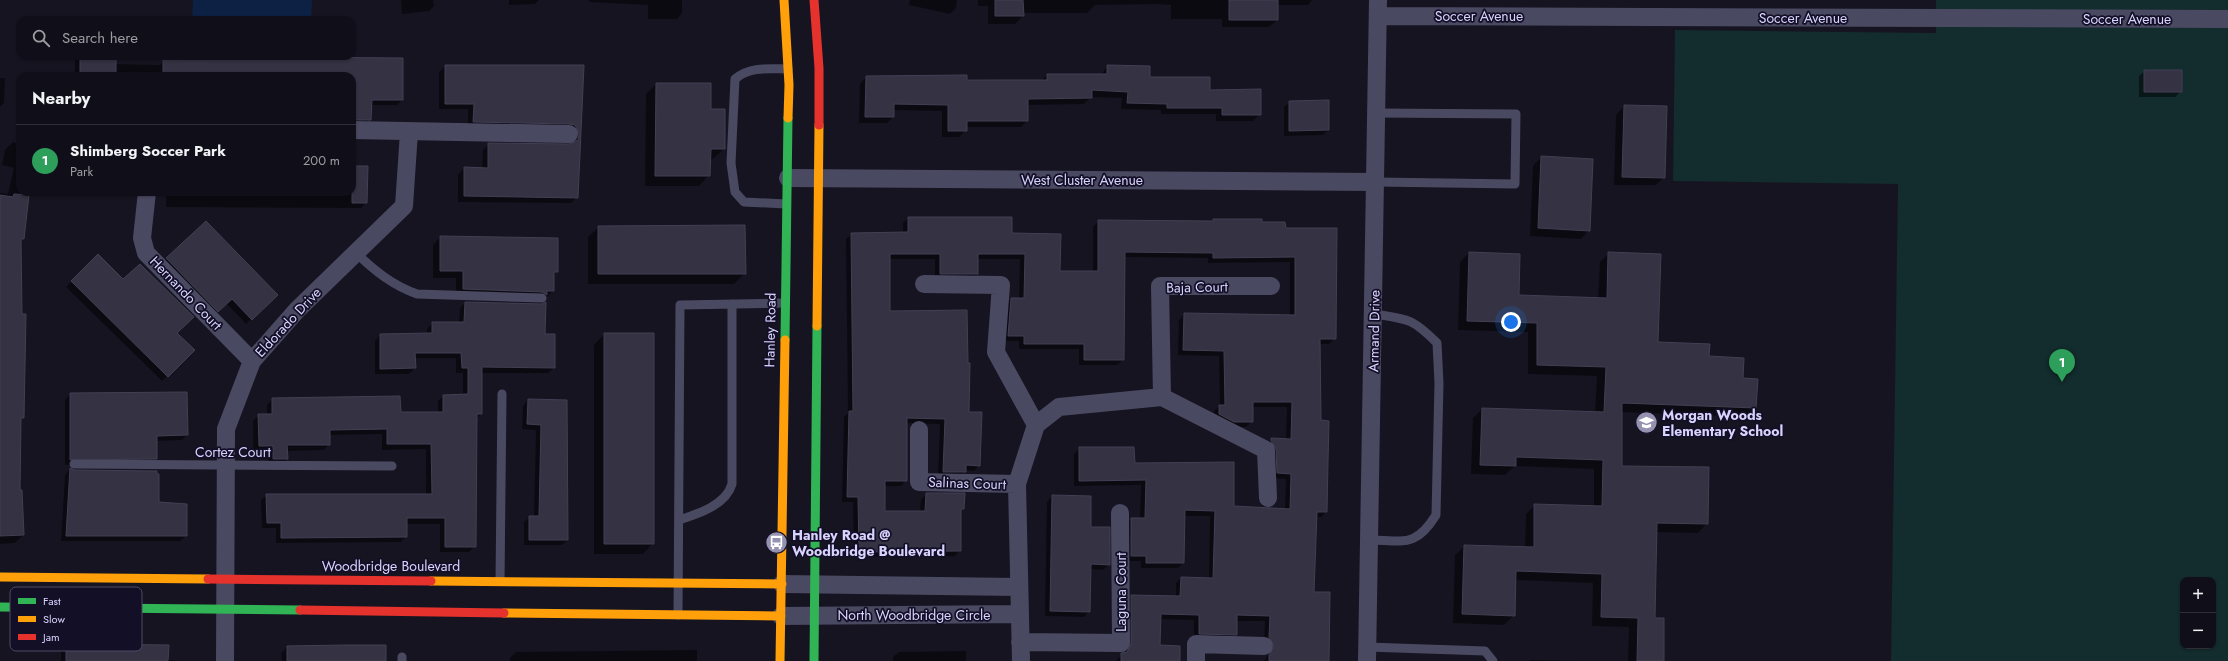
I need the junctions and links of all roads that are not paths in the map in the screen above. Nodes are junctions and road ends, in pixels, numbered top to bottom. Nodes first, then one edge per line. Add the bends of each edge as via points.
1 (784, 0) edge
2 (814, 0) edge
3 (1378, 8) edge
4 (2228, 19) edge
5 (788, 69) junction
6 (1376, 113) junction
7 (356, 130) edge
8 (409, 132) junction
9 (569, 134) dead end
10 (788, 178) junction
11 (819, 178) junction
12 (1376, 182) junction
13 (147, 196) edge
14 (786, 204) junction
15 (356, 253) junction
16 (924, 284) dead end
17 (1272, 286) dead end
18 (542, 298) dead end
19 (784, 303) junction
20 (732, 304) junction
21 (1374, 314) junction
22 (252, 361) junction
23 (502, 394) dead end
24 (1162, 397) junction
25 (1036, 425) junction
26 (919, 430) dead end
27 (74, 464) dead end
28 (225, 466) junction
29 (392, 466) dead end
30 (1017, 484) junction
31 (1268, 498) dead end
32 (1120, 513) dead end
33 (679, 520) junction
34 (1371, 540) junction
35 (0, 577) edge
36 (225, 579) junction
37 (500, 581) junction
38 (679, 582) junction
39 (814, 583) junction
40 (782, 584) junction
41 (1018, 587) junction
42 (0, 607) edge
43 (10, 607) edge
44 (142, 610) edge
45 (225, 611) junction
46 (678, 615) junction
47 (781, 616) junction
48 (814, 616) junction
49 (1019, 617) junction
50 (1020, 642) junction
51 (1264, 646) dead end
52 (1367, 654) edge
53 (225, 661) edge
54 (780, 661) edge
55 (814, 661) edge
56 (1021, 661) edge
57 (1196, 661) edge
58 (1493, 661) edge

1 - 5 street, Hanley Road
2 - 11 street via 819,68
3 - 4 street, Soccer Avenue
3 - 6 street, Armand Drive
5 - 10 street, Hanley Road
5 - 14 lane via 743,72 735,79 731,163 735,192 744,202
6 - 12 street, Armand Drive
6 - 12 lane via 1516,114 1515,184
7 - 8 street
8 - 9 street
8 - 15 street, Eldorado Drive via 404,206
10 - 11 street, West Cluster Avenue
10 - 14 street, Hanley Road
11 - 12 street, West Cluster Avenue
11 - 39 street
12 - 21 street, Armand Drive
13 - 22 street, Hernando Court via 142,238 146,253
14 - 19 street, Hanley Road
15 - 18 lane via 383,278 417,294
15 - 22 street, Eldorado Drive via 297,310
16 - 25 street via 1001,285 996,352
17 - 24 street, Baja Court via 1160,286
19 - 20 lane
19 - 40 street, Hanley Road
20 - 33 lane via 732,484 730,490 709,509
20 - 33 lane via 680,304
21 - 34 street, Armand Drive
21 - 34 lane via 1409,319 1437,343 1439,384 1436,515 1426,531 1408,541
22 - 28 street, Eldorado Drive via 226,429
23 - 37 lane
24 - 25 street via 1059,407
24 - 31 street via 1266,450
25 - 30 street
26 - 30 street, Salinas Court via 919,482
27 - 28 lane, Cortez Court
28 - 29 lane, Cortez Court
28 - 36 street, Eldorado Drive
30 - 41 street
32 - 50 street, Laguna Court via 1121,643
33 - 38 lane
34 - 52 street, Armand Drive
35 - 36 street, Woodbridge Boulevard
36 - 37 street, Woodbridge Boulevard
36 - 45 street, Eldorado Drive
37 - 38 street, Woodbridge Boulevard
38 - 40 street, Woodbridge Boulevard
38 - 46 lane
39 - 40 street, North Woodbridge Circle
39 - 41 street, North Woodbridge Circle
39 - 48 street
40 - 47 street, Hanley Road
41 - 49 street
42 - 43 street
44 - 45 street
45 - 46 street
45 - 53 street, Eldorado Drive
46 - 47 street
47 - 48 street, North Woodbridge Circle
47 - 54 street, Hanley Road
48 - 49 street, North Woodbridge Circle
48 - 55 street
49 - 50 street
50 - 56 street
51 - 57 street via 1196,644
52 - 58 lane via 1485,651

